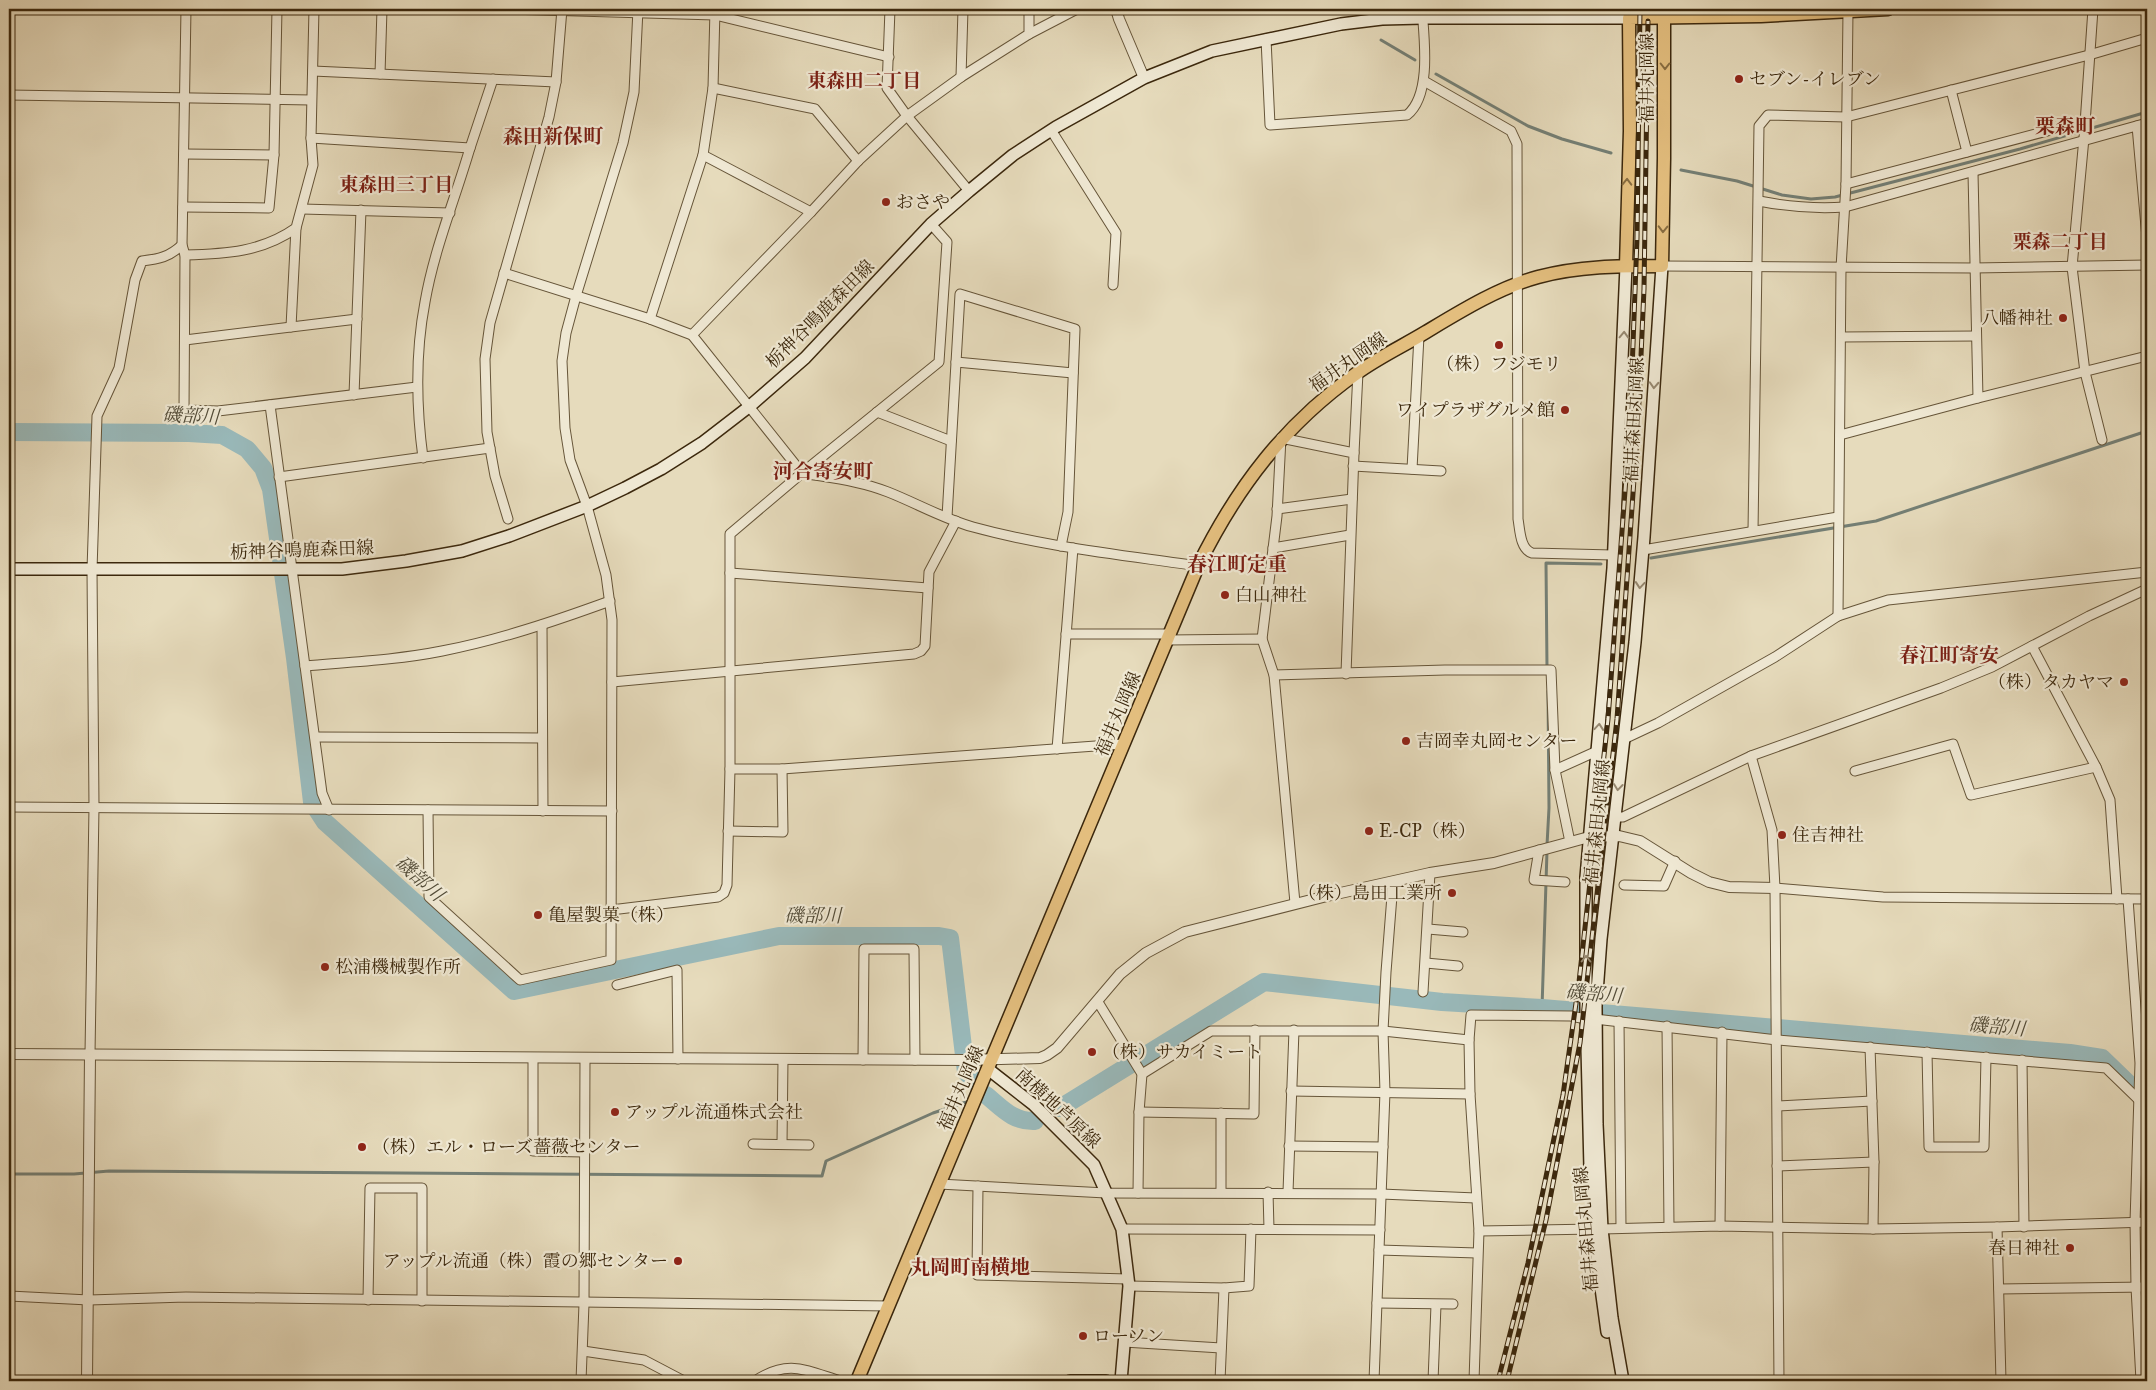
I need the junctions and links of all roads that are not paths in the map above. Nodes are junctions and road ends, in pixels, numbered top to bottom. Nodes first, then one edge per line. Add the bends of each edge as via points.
1 (186, 9) edge
2 (277, 9) edge
3 (314, 9) edge
4 (382, 9) edge
5 (506, 9) edge
6 (890, 9) edge
7 (963, 9) edge
8 (1029, 9) edge
9 (1077, 9) edge
10 (1116, 9) edge
11 (1884, 9) edge
12 (1888, 9) edge
13 (2093, 9) edge
14 (562, 10) edge
15 (638, 11) edge
16 (1848, 11) junction
17 (715, 12) edge
18 (1423, 13) edge
19 (1629, 13) edge
20 (1664, 13) edge
21 (1029, 34) junction
22 (2147, 38) edge
23 (1266, 39) junction
24 (2089, 55) junction
25 (889, 57) junction
26 (313, 71) junction
27 (380, 74) junction
28 (961, 77) junction
29 (1144, 78) junction
30 (493, 79) junction
31 (1424, 81) junction
32 (556, 82) junction
33 (713, 88) junction
34 (1951, 90) junction
35 (9, 95) edge
36 (185, 98) junction
37 (276, 99) junction
38 (311, 100) junction
39 (907, 116) junction
40 (1846, 116) junction
41 (2086, 121) junction
42 (2147, 123) edge
43 (2138, 126) junction
44 (1051, 130) junction
45 (311, 138) junction
46 (2084, 140) junction
47 (470, 148) junction
48 (1967, 152) junction
49 (184, 154) junction
50 (274, 155) junction
51 (703, 155) junction
52 (858, 162) junction
53 (1973, 173) junction
54 (1846, 184) junction
55 (969, 191) junction
56 (1759, 201) junction
57 (183, 207) junction
58 (1845, 207) junction
59 (302, 208) junction
60 (361, 210) junction
61 (812, 212) junction
62 (450, 213) junction
63 (930, 224) junction
64 (296, 228) junction
65 (2147, 238) edge
66 (182, 245) junction
67 (185, 256) junction
68 (2147, 265) edge
69 (1626, 266) junction
70 (1662, 266) junction
71 (2072, 266) junction
72 (1758, 268) junction
73 (1841, 268) junction
74 (1974, 268) junction
75 (504, 273) junction
76 (1518, 284) junction
77 (1113, 285) dead end
78 (576, 296) junction
79 (357, 319) junction
80 (650, 319) junction
81 (291, 327) junction
82 (692, 335) junction
83 (1419, 336) junction
84 (1976, 336) junction
85 (1841, 337) junction
86 (185, 340) junction
87 (2147, 356) edge
88 (956, 362) junction
89 (1358, 372) junction
90 (2085, 372) junction
91 (1073, 373) junction
92 (417, 387) junction
93 (354, 395) junction
94 (1978, 398) junction
95 (270, 405) junction
96 (750, 406) junction
97 (877, 412) junction
98 (1840, 436) junction
99 (1281, 438) junction
100 (2102, 440) dead end
101 (952, 441) junction
102 (490, 448) junction
103 (1354, 453) junction
104 (423, 458) junction
105 (1353, 466) junction
106 (1412, 469) junction
107 (1441, 471) dead end
108 (802, 473) junction
109 (279, 477) junction
110 (1352, 499) junction
111 (587, 506) junction
112 (1277, 509) junction
113 (947, 517) junction
114 (1838, 517) junction
115 (508, 519) dead end
116 (956, 521) junction
117 (1753, 531) junction
118 (1350, 535) junction
119 (1061, 546) junction
120 (1073, 548) junction
121 (1273, 548) junction
122 (1643, 550) junction
123 (1613, 555) junction
124 (1198, 566) junction
125 (9, 569) edge
126 (92, 570) junction
127 (292, 571) junction
128 (2147, 572) edge
129 (730, 573) junction
130 (928, 588) junction
131 (2147, 589) edge
132 (610, 601) junction
133 (1838, 616) junction
134 (542, 625) junction
135 (1066, 634) junction
136 (1170, 637) junction
137 (1262, 639) junction
138 (2032, 646) junction
139 (305, 666) junction
140 (730, 670) junction
141 (1346, 674) junction
142 (1274, 675) junction
143 (612, 682) junction
144 (315, 738) junction
145 (542, 738) junction
146 (1624, 739) junction
147 (1123, 744) junction
148 (1057, 749) junction
149 (1597, 751) junction
150 (1751, 756) junction
151 (2096, 767) junction
152 (730, 769) junction
153 (782, 769) junction
154 (1555, 770) junction
155 (1855, 771) dead end
156 (9, 807) edge
157 (94, 807) junction
158 (329, 810) junction
159 (428, 810) junction
160 (542, 811) junction
161 (612, 811) junction
162 (1615, 817) junction
163 (728, 831) junction
164 (1613, 836) junction
165 (1589, 837) junction
166 (1570, 842) junction
167 (1539, 850) junction
168 (1675, 861) junction
169 (1430, 874) junction
170 (1565, 882) dead end
171 (1393, 883) junction
172 (1624, 885) dead end
173 (1775, 888) junction
174 (2117, 899) junction
175 (2128, 899) junction
176 (2147, 899) edge
177 (1295, 903) junction
178 (612, 910) junction
179 (1428, 930) junction
180 (1463, 932) dead end
181 (1426, 963) junction
182 (1458, 966) dead end
183 (617, 985) dead end
184 (1423, 992) dead end
185 (1098, 1002) junction
186 (1591, 1013) junction
187 (1619, 1021) junction
188 (1667, 1026) junction
189 (1255, 1030) junction
190 (1294, 1030) junction
191 (1383, 1031) junction
192 (1722, 1032) junction
193 (1469, 1040) junction
194 (1777, 1040) junction
195 (1870, 1047) junction
196 (1927, 1052) junction
197 (9, 1054) edge
198 (90, 1054) junction
199 (1986, 1057) junction
200 (534, 1058) junction
201 (585, 1059) junction
202 (678, 1059) junction
203 (783, 1059) junction
204 (863, 1060) junction
205 (915, 1060) junction
206 (2022, 1060) junction
207 (989, 1064) junction
208 (1140, 1071) junction
209 (1292, 1091) junction
210 (1385, 1092) junction
211 (1470, 1094) junction
212 (2140, 1100) junction
213 (1872, 1101) junction
214 (1778, 1106) junction
215 (1138, 1112) junction
216 (1222, 1113) junction
217 (753, 1144) dead end
218 (782, 1144) junction
219 (809, 1144) dead end
220 (1289, 1146) junction
221 (1383, 1147) junction
222 (584, 1152) junction
223 (1874, 1162) junction
224 (1777, 1166) junction
225 (939, 1184) junction
226 (978, 1186) junction
227 (1221, 1192) junction
228 (1268, 1192) junction
229 (1288, 1192) junction
230 (1106, 1193) junction
231 (1138, 1193) junction
232 (1381, 1194) junction
233 (1476, 1198) junction
234 (2135, 1222) junction
235 (2147, 1222) edge
236 (1720, 1226) junction
237 (1776, 1226) junction
238 (2024, 1226) junction
239 (1669, 1227) junction
240 (1997, 1227) junction
241 (1122, 1228) junction
242 (1622, 1228) junction
243 (1251, 1229) junction
244 (1598, 1229) junction
245 (1873, 1229) junction
246 (1269, 1230) junction
247 (1380, 1230) junction
248 (1479, 1231) junction
249 (1379, 1250) junction
250 (1477, 1252) junction
251 (1128, 1282) junction
252 (2147, 1287) edge
253 (1224, 1288) junction
254 (2136, 1288) junction
255 (1999, 1289) junction
256 (9, 1296) edge
257 (89, 1300) junction
258 (368, 1300) junction
259 (422, 1301) junction
260 (1377, 1303) junction
261 (584, 1304) junction
262 (1453, 1304) dead end
263 (1436, 1305) junction
264 (889, 1306) junction
265 (2143, 1329) edge
266 (1124, 1342) junction
267 (1221, 1348) junction
268 (583, 1351) junction
269 (87, 1381) edge
270 (581, 1381) edge
271 (684, 1381) edge
272 (755, 1381) edge
273 (840, 1381) edge
274 (857, 1381) edge
275 (1070, 1381) edge
276 (1106, 1381) edge
277 (1121, 1381) edge
278 (1220, 1381) edge
279 (1374, 1381) edge
280 (1433, 1381) edge
281 (1474, 1381) edge
282 (1621, 1381) edge
283 (1779, 1381) edge
284 (2001, 1381) edge
285 (2142, 1381) edge

1 - 36 street
2 - 37 street
3 - 26 street
4 - 27 street
5 - 14 street
6 - 25 street
7 - 28 street
8 - 21 street
9 - 21 street
10 - 29 street
11 - 12 main road
11 - 16 main road
13 - 24 street
14 - 15 street
14 - 32 street
15 - 17 street
15 - 78 street via 634,92 623,143
16 - 20 main road via 1762,16
16 - 40 street
17 - 25 street
17 - 33 street
18 - 19 main road, 栃神谷鳴鹿森田線
18 - 23 main road, 栃神谷鳴鹿森田線
18 - 31 street
19 - 20 main road, 福井丸岡線
69 -> 19 main road, 福井丸岡線
20 -> 70 main road, 福井丸岡線
21 - 28 street
22 - 24 street
23 - 29 main road, 栃神谷鳴鹿森田線 via 1212,51
23 - 31 street via 1270,125 1407,115 1414,110
24 - 34 street
24 - 41 street
25 - 39 street via 887,88
26 - 27 street
26 - 38 street
27 - 30 street
28 - 39 street
29 - 44 main road, 栃神谷鳴鹿森田線
30 - 32 street
30 - 47 street
31 - 76 street via 1511,132 1517,144
32 - 75 street
33 - 51 street
33 - 52 street via 815,109
34 - 40 street
34 - 48 street
35 - 36 street
36 - 37 street
36 - 49 street
37 - 38 street
37 - 50 street
38 - 45 street
39 - 52 street
39 - 55 street
40 - 54 street
40 - 56 street via 1768,115 1760,126
41 - 46 street
41 - 48 street
42 - 43 street
43 - 46 street
43 - 65 street
44 - 55 main road, 栃神谷鳴鹿森田線 via 1013,155
44 - 77 street via 1116,233
45 - 47 street
45 - 59 street via 313,165
46 - 53 street
46 - 71 street
47 - 62 street
48 - 54 street
49 - 50 street
49 - 57 street
50 - 57 street via 268,208
51 - 61 street
51 - 80 street
52 - 61 street
53 - 58 street
53 - 74 street
54 - 58 street
55 - 63 main road, 栃神谷鳴鹿森田線
56 - 58 street via 1791,208
56 - 72 street
57 - 66 street
58 - 73 street
59 - 60 street
59 - 64 street
60 - 62 street
60 - 79 street
61 - 82 street
62 - 92 street via 425,300
63 - 96 main road, 栃神谷鳴鹿森田線 via 805,358
63 - 97 street via 947,242 939,362
64 - 67 street via 279,240 244,251
64 - 81 street
66 - 67 street
66 - 126 street via 162,259 142,261 135,280 119,368 97,416
67 - 86 street
68 - 71 street
69 - 70 main road, 福井丸岡線
69 - 76 main road, 福井丸岡線 via 1574,270
123 -> 69 main road, 福井森田丸岡線
70 - 72 street
70 -> 122 main road, 福井森田丸岡線
71 - 74 street
71 - 90 street
72 - 73 street
72 - 117 street
73 - 74 street
73 - 85 street
74 - 84 street
75 - 78 street
75 - 102 street via 490,323 485,359
76 - 83 main road, 福井丸岡線 via 1465,308
76 - 123 street via 1518,519 1523,544 1526,551 1532,553
78 - 80 street
78 - 111 street via 562,361 563,401 570,460
79 - 81 street
79 - 93 street
80 - 82 street
81 - 86 street
82 - 96 street
83 - 89 main road, 福井丸岡線
83 - 106 street
84 - 85 street
84 - 94 street
85 - 98 street
86 - 95 street via 184,410 218,411
87 - 90 street
88 - 91 street
88 - 91 street via 960,294 1075,329
88 - 101 street
89 - 99 main road, 福井丸岡線 via 1327,395
89 - 103 street
90 - 94 street
90 - 100 street
91 - 119 street via 1068,512
92 - 93 street
92 - 104 street
93 - 95 street
94 - 98 street
95 - 109 street
96 - 108 street
96 - 111 main road, 栃神谷鳴鹿森田線 via 661,469
97 - 101 street
97 - 108 street
98 - 114 street
99 - 103 street
99 - 112 street
99 - 124 main road, 福井丸岡線 via 1232,504
101 - 113 street
102 - 104 street
102 - 115 street
103 - 105 street
104 - 109 street
105 - 106 street
105 - 110 street
106 - 107 street
108 - 113 street via 886,491
108 - 129 street via 730,534
109 - 127 street
110 - 112 street
110 - 118 street
111 - 127 main road, 栃神谷鳴鹿森田線 via 462,551 406,562
111 - 132 street
112 - 121 street
113 - 116 street
114 - 117 street
114 - 133 street
116 - 119 street via 970,527
116 - 130 street via 930,572
117 - 122 street
118 - 121 street
118 - 141 street
119 - 120 street
120 - 124 street
120 - 135 street
121 - 137 street
122 -> 146 main road, 福井森田丸岡線
149 -> 123 main road, 福井森田丸岡線
124 - 136 main road, 福井丸岡線
125 - 126 main road, 栃神谷鳴鹿森田線
126 - 127 main road, 栃神谷鳴鹿森田線
126 - 157 street
127 - 139 street
128 - 133 street via 1888,600
129 - 130 street
129 - 140 street
130 - 140 street via 925,646 914,654
131 - 138 street
132 - 134 street
132 - 143 street
133 - 146 street via 1775,657
134 - 139 street via 441,651
134 - 145 street
135 - 136 street
135 - 148 street
136 - 137 street
136 - 147 main road, 福井丸岡線
137 - 142 street
138 - 150 street via 1941,688
138 - 151 street
139 - 144 street
140 - 143 street
140 - 152 street
141 - 142 street
141 - 154 street via 1552,670
142 - 177 street
143 - 161 street
144 - 145 street
144 - 158 street via 322,794
145 - 160 street
146 -> 162 main road, 福井森田丸岡線
147 - 148 street
147 - 207 main road, 福井丸岡線
148 - 153 street
149 - 154 street
149 - 165 main road, 福井森田丸岡線
150 - 162 street via 1623,817
150 - 173 street via 1772,830
151 - 155 street via 1971,795 1953,744
151 - 174 street via 2110,800
152 - 153 street
152 - 163 street
153 - 163 street via 783,832
154 - 166 street
156 - 157 street
157 - 158 street
157 - 198 street
158 - 159 street
159 - 160 street
159 - 178 street via 429,896 520,980 611,960
160 - 161 street
161 - 178 street
162 - 164 main road, 福井森田丸岡線
163 - 178 street via 724,893
164 - 165 street
164 - 168 street via 1640,841
164 - 186 main road, 福井森田丸岡線
165 - 166 street
186 -> 165 main road, 福井森田丸岡線 via 1585,900
166 - 167 street
167 - 169 street via 1494,863
167 - 170 street via 1534,880
168 - 172 street via 1664,886
168 - 173 street via 1709,882 1729,887
169 - 171 street
169 - 179 street
171 - 177 street
171 - 191 street
173 - 174 street via 1882,897
173 - 194 street
174 - 175 street
175 - 176 street
175 - 212 street
177 - 185 street via 1185,932 1146,953 1120,974
179 - 180 street
179 - 181 street
181 - 182 street
181 - 184 street
183 - 202 street via 677,970
185 - 207 street via 1047,1055
185 - 208 street
186 - 187 street
186 - 193 street via 1571,1016 1471,1015
186 - 244 main road, 福井森田丸岡線
187 - 188 street
187 - 242 street
188 - 192 street
188 - 239 street
189 - 190 street
189 - 208 street via 1211,1031
189 - 216 street via 1254,1114
190 - 191 street
190 - 209 street
191 - 193 street
191 - 210 street
192 - 194 street
192 - 236 street
193 - 211 street
194 - 195 street
194 - 214 street
195 - 196 street
195 - 213 street
196 - 199 street
196 - 199 street via 1929,1146 1984,1147
197 - 198 street
198 - 200 street
198 - 257 street
199 - 206 street
200 - 201 street
200 - 222 street via 534,1151
201 - 202 street
201 - 222 street
202 - 203 street
203 - 204 street
203 - 218 street
204 - 205 street
204 - 205 street via 864,949 914,949
205 - 207 street
206 - 212 street via 2106,1068
206 - 238 street
207 - 225 main road, 福井丸岡線
207 - 230 main road, 南横地芦原線 via 1094,1165
208 - 215 street
209 - 210 street
209 - 220 street
210 - 211 street
210 - 221 street
211 - 233 street
212 - 234 street
213 - 214 street
213 - 223 street
214 - 224 street
215 - 216 street
215 - 231 street
216 - 227 street
217 - 218 street
218 - 219 street
220 - 221 street
220 - 229 street
221 - 232 street
222 - 261 street
223 - 224 street
223 - 245 street
224 - 237 street
225 - 226 street
225 - 264 main road, 福井丸岡線
226 - 230 street
226 - 251 street via 977,1275
227 - 228 street
227 - 231 street
228 - 229 street
228 - 246 street
229 - 232 street
230 - 231 street
230 - 241 main road, 南横地芦原線
232 - 233 street
232 - 247 street
233 - 248 street
234 - 235 street
234 - 238 street
234 - 254 street
236 - 237 street
236 - 239 street
237 - 245 street
237 - 283 street
238 - 240 street
239 - 242 street
240 - 245 street
240 - 255 street
241 - 243 street
241 - 251 main road, 南横地芦原線
242 - 244 street
243 - 246 street
243 - 253 street via 1249,1286
244 - 248 street
244 - 282 main road, 福井森田丸岡線
246 - 247 street
247 - 249 street
248 - 250 street
249 - 250 street
249 - 260 street
250 - 281 street
251 - 253 street
251 - 266 main road, 南横地芦原線
252 - 254 street
253 - 267 street
254 - 255 street
254 - 265 street
255 - 284 street
256 - 257 street
257 - 258 street via 186,1297
257 - 269 street
258 - 259 street
258 - 259 street via 370,1188 422,1188
259 - 261 street
260 - 263 street
260 - 279 street
261 - 264 street
261 - 268 street
262 - 263 street
263 - 280 street
264 - 274 main road, 福井丸岡線
265 - 285 street
266 - 267 street
266 - 277 main road, 南横地芦原線
267 - 278 street
268 - 270 street
268 - 271 street via 644,1360
272 - 273 street via 778,1368 789,1368
275 - 276 main road

